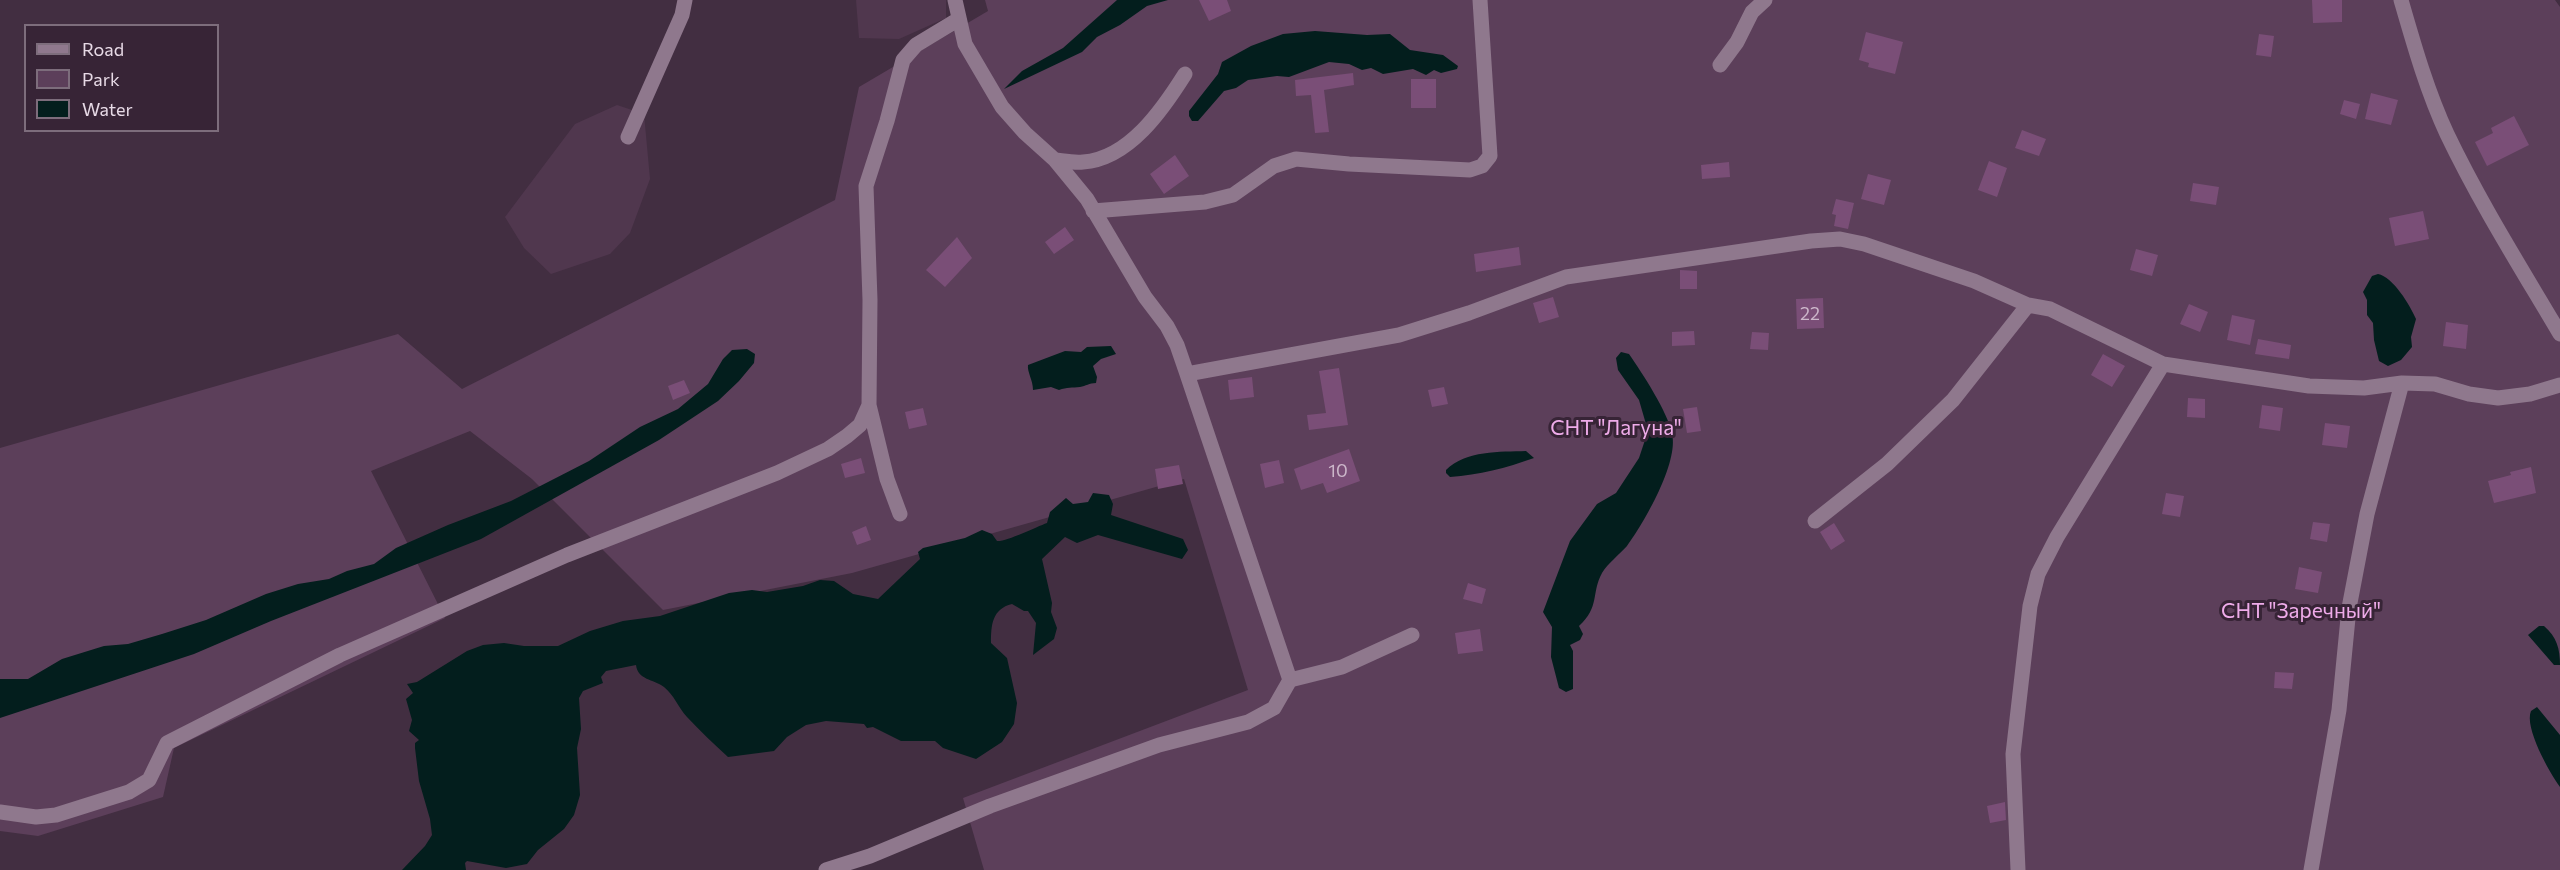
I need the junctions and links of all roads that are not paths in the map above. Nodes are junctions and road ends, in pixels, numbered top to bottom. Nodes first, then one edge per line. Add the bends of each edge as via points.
1 (685, 0) edge
2 (956, 0) edge
3 (1480, 0) edge
4 (1765, 0) edge
5 (2401, 0) edge
6 (959, 19) junction
7 (1720, 65) dead end
8 (1185, 74) dead end
9 (628, 137) dead end
10 (1055, 160) junction
11 (1094, 211) junction
12 (2028, 305) junction
13 (2560, 334) edge
14 (2163, 364) junction
15 (1187, 374) junction
16 (2403, 383) junction
17 (2560, 385) edge
18 (869, 405) junction
19 (900, 514) dead end
20 (1815, 521) dead end
21 (1412, 635) dead end
22 (1290, 680) junction
23 (0, 812) edge
24 (826, 870) edge
25 (2018, 870) edge
26 (2311, 870) edge

1 - 9 street
2 - 6 street
3 - 11 street via 1490,156 1482,166 1470,170 1296,159 1274,166 1233,195 1205,202
4 - 7 street via 1752,12
5 - 13 street via 2446,133 2495,226
6 - 10 street via 965,44 1002,107
6 - 18 street via 916,45 903,60 866,186
8 - 10 street via 1170,99 1122,147 1083,162
10 - 11 street
11 - 15 street via 1145,297 1167,326
12 - 14 street via 2050,309
12 - 15 street via 1974,281 1864,244 1840,239 1811,241 1566,277 1399,335
12 - 20 street via 1953,400 1887,464
14 - 16 street via 2309,386 2364,388
14 - 25 street via 2038,574 2030,606 2013,753
15 - 22 street
16 - 17 street via 2436,384 2498,398
16 - 26 street via 2367,514 2349,608 2339,710
18 - 19 street
18 - 23 street via 860,425 818,454 567,555 340,655 186,732 167,743 149,780 129,792 56,815 36,817
21 - 22 street via 1342,667
22 - 24 street via 1274,708 1248,722 1148,749

